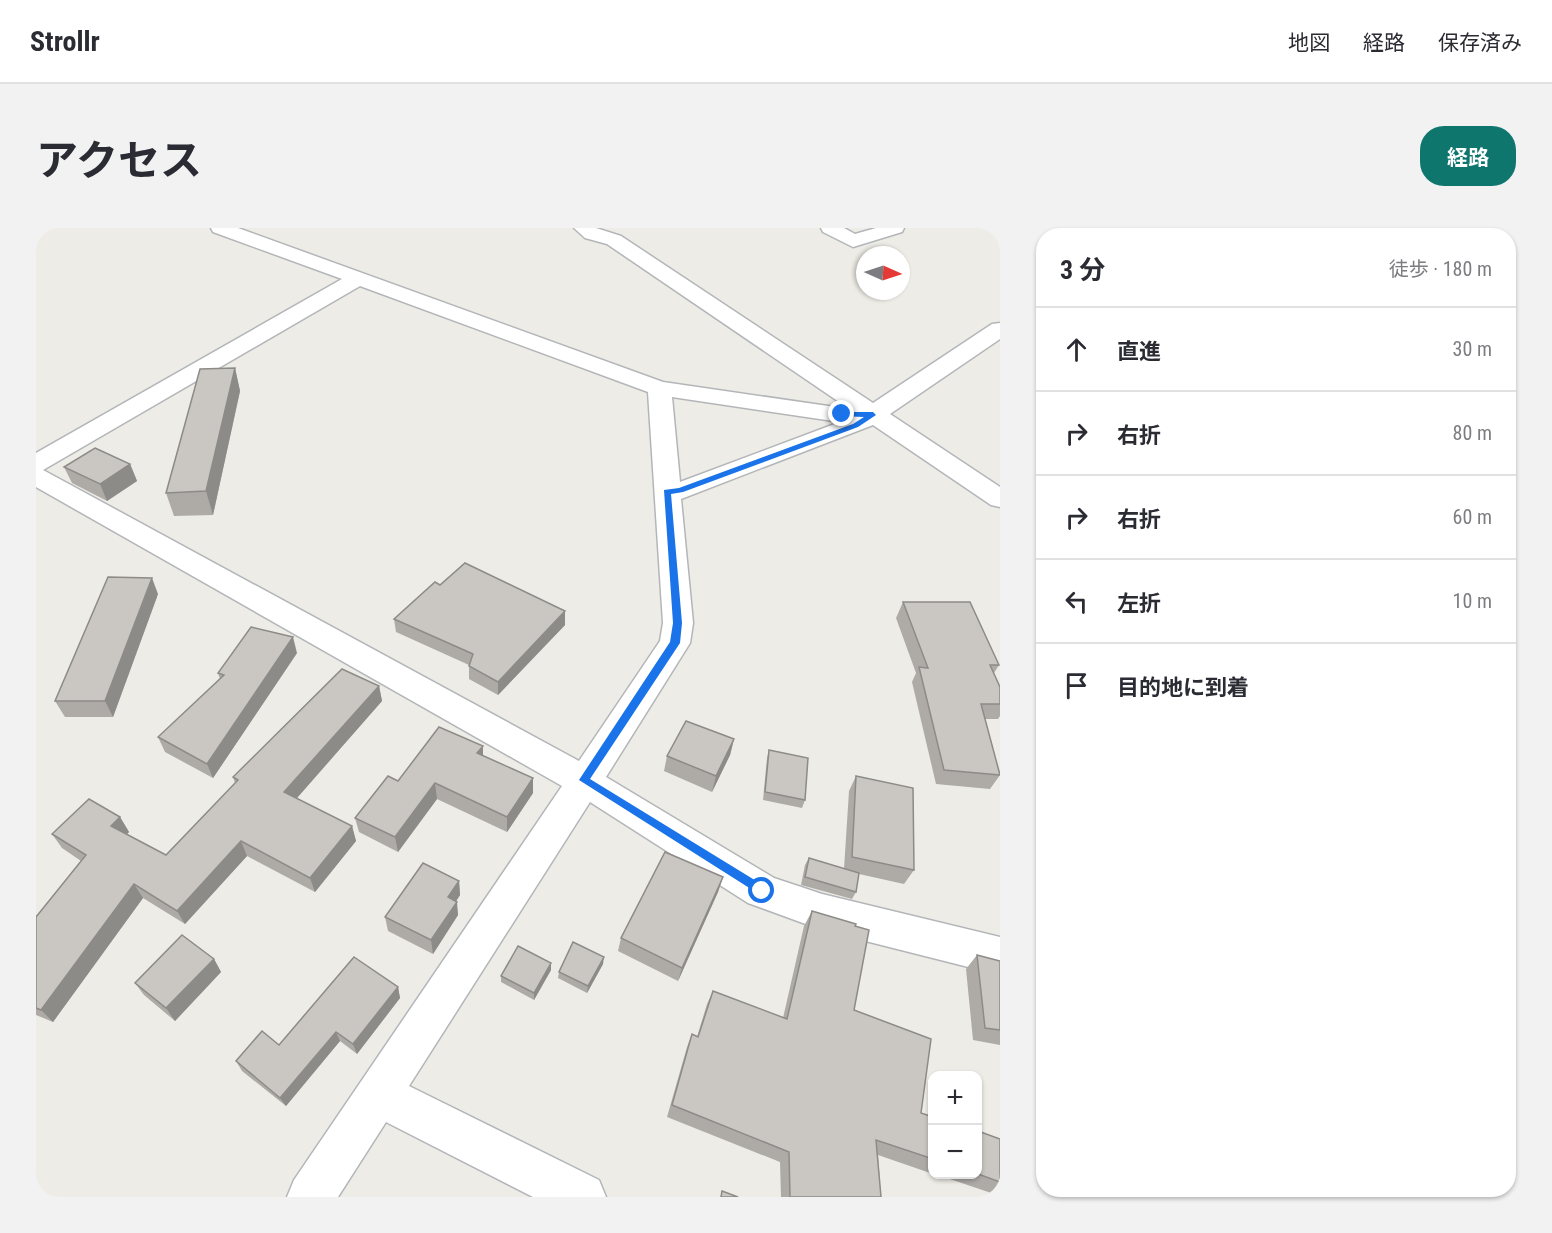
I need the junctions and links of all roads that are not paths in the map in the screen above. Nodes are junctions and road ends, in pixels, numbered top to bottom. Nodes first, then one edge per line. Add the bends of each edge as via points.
1 (220, 228) edge
2 (583, 228) edge
3 (830, 228) edge
4 (895, 228) edge
5 (357, 279) junction
6 (1000, 329) edge
7 (659, 388) junction
8 (873, 415) junction
9 (36, 464) edge
10 (36, 476) edge
11 (667, 492) junction
12 (1000, 499) edge
13 (584, 780) junction
14 (1000, 956) edge
15 (379, 1094) junction
16 (311, 1197) edge
17 (582, 1197) edge

1 - 5 street
2 - 8 street via 614,240
3 - 4 street via 853,241
5 - 7 street
5 - 9 street
6 - 8 street
7 - 8 street
7 - 11 street
8 - 11 street via 856,425 702,483
8 - 12 street
10 - 13 street
11 - 13 street via 678,623 675,643
13 - 14 street via 762,891 822,912
13 - 15 street
15 - 16 street
15 - 17 street

